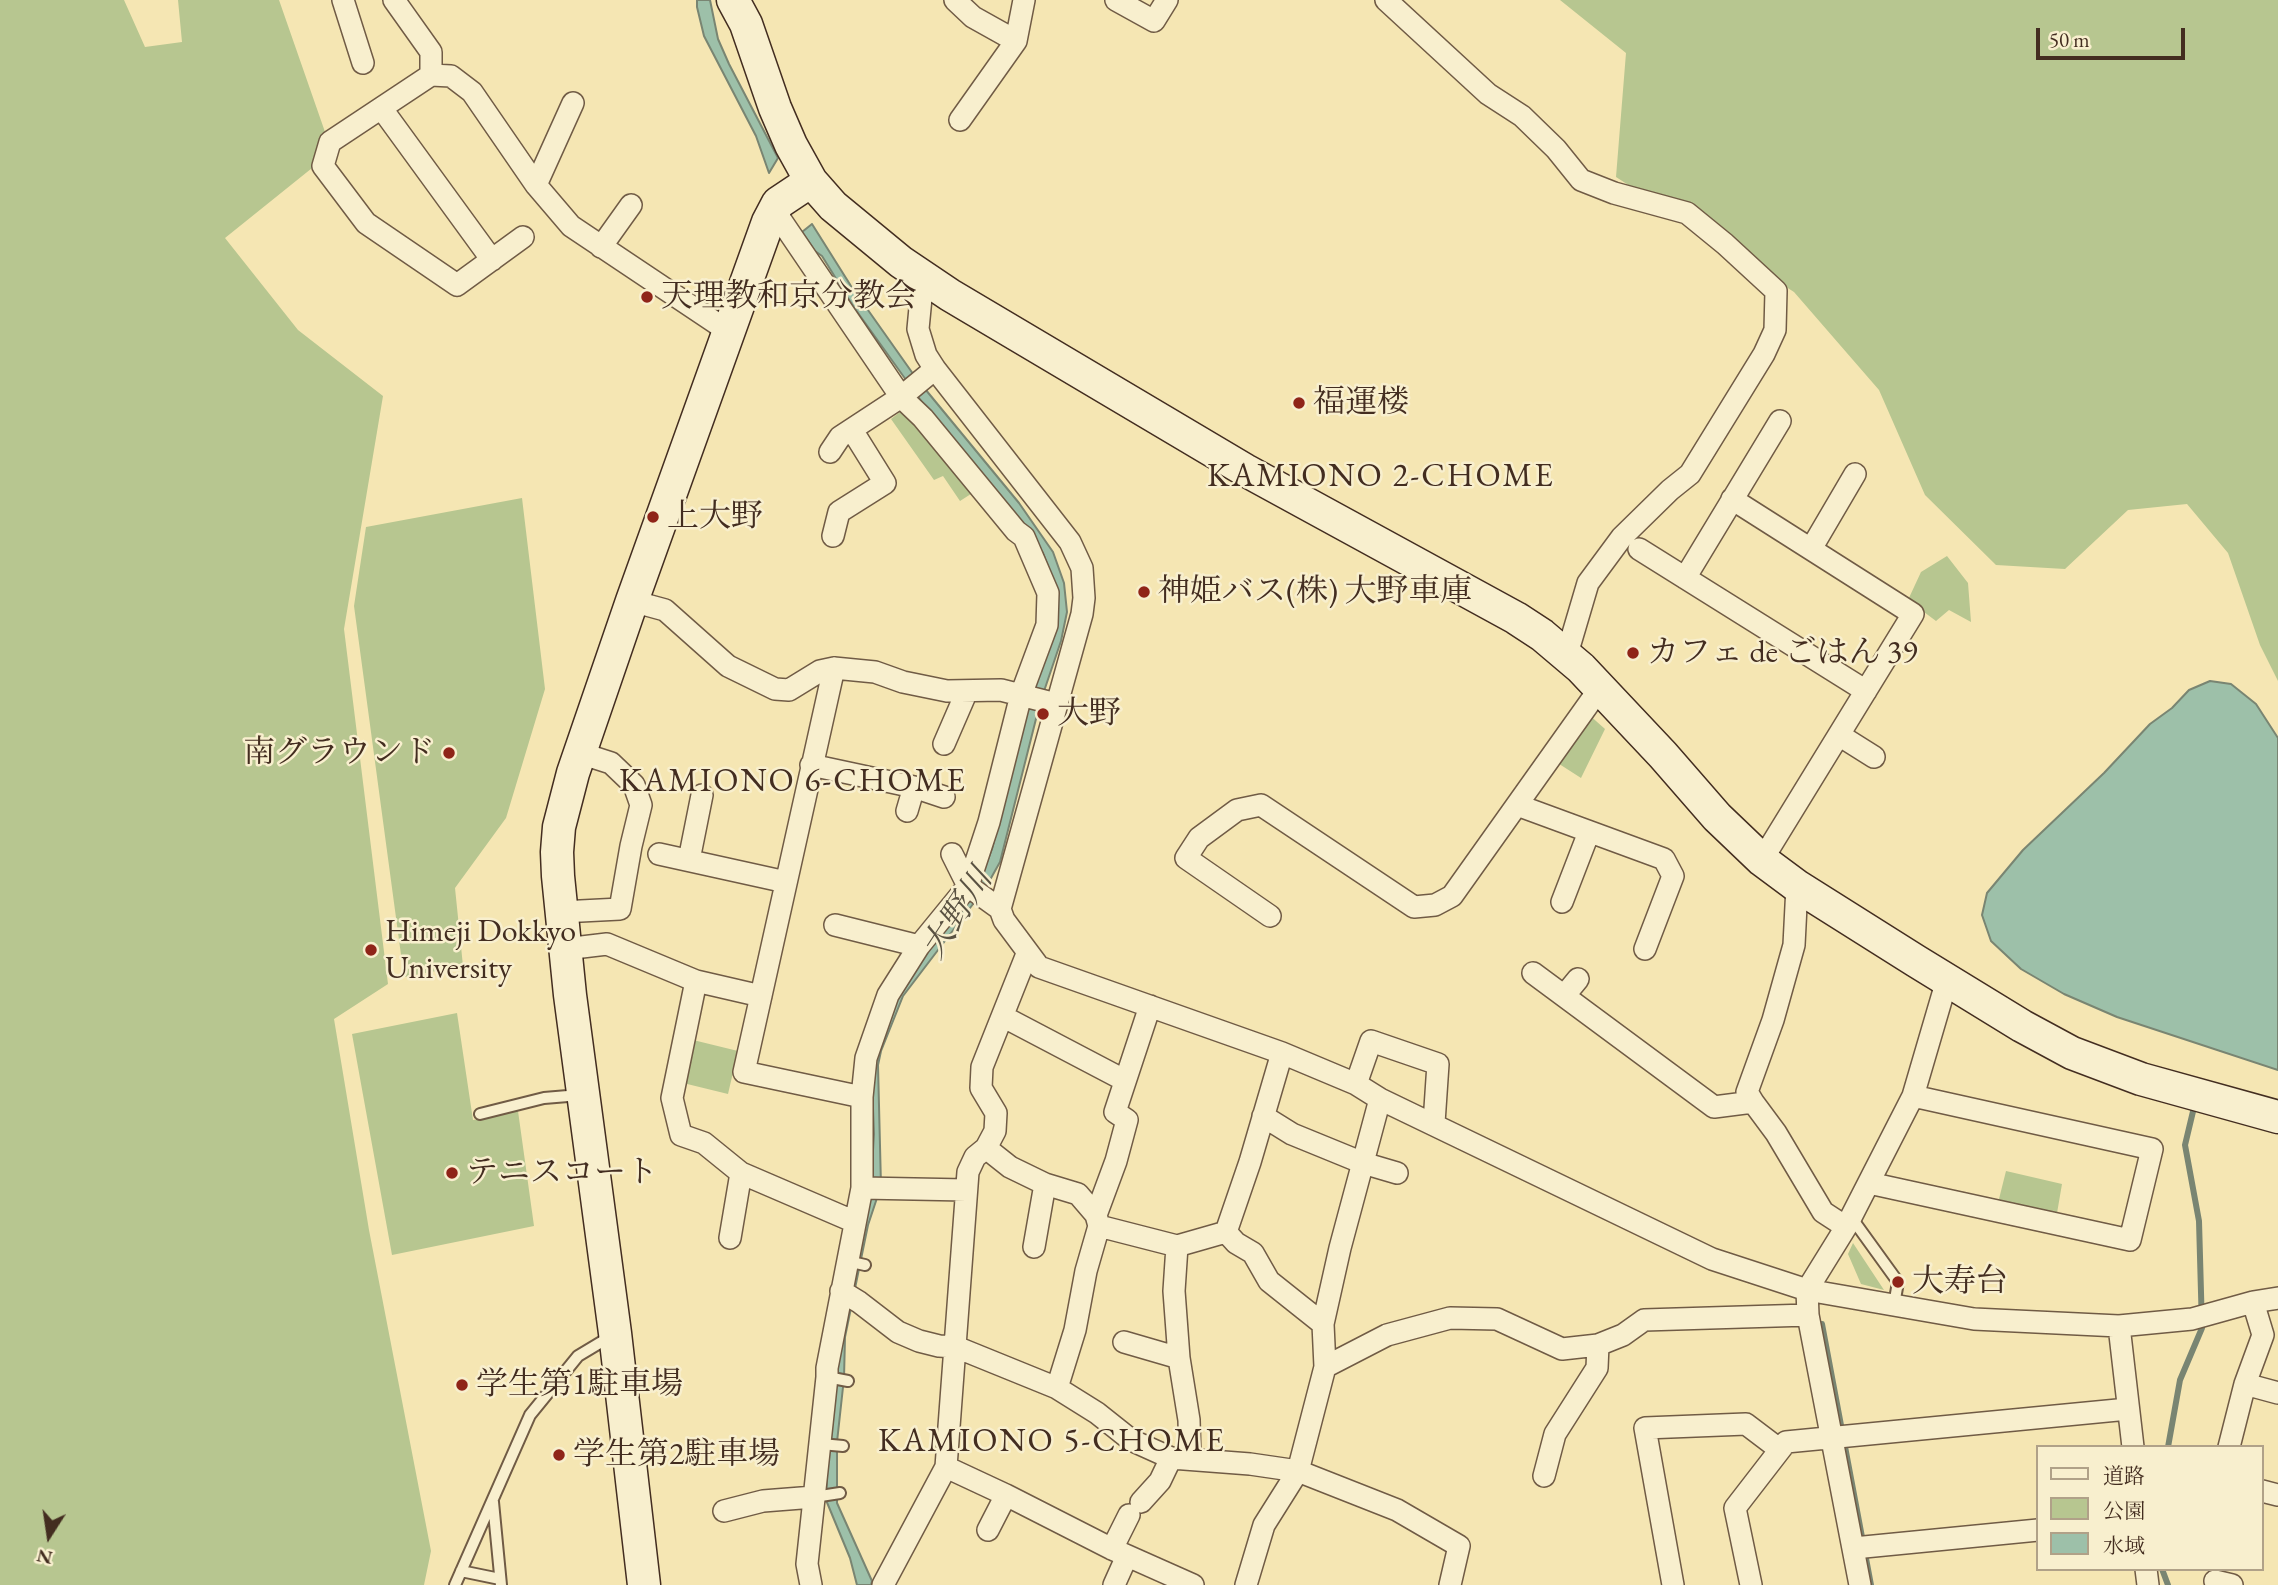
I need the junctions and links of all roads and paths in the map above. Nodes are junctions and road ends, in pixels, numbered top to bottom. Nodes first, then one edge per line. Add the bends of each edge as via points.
1 (342, 0) edge
2 (394, 0) edge
3 (733, 0) edge
4 (954, 0) edge
5 (1024, 0) edge
6 (1116, 0) edge
7 (1167, 0) edge
8 (1386, 0) edge
9 (1016, 41) junction
10 (363, 63) dead end
11 (431, 75) junction
12 (573, 103) dead end
13 (382, 109) junction
14 (960, 120) dead end
15 (811, 181) junction
16 (536, 185) junction
17 (631, 205) dead end
18 (774, 210) junction
19 (523, 237) dead end
20 (601, 247) junction
21 (492, 260) junction
22 (923, 277) junction
23 (728, 331) junction
24 (935, 369) junction
25 (901, 397) junction
26 (1780, 421) dead end
27 (852, 430) junction
28 (830, 452) dead end
29 (1855, 474) dead end
30 (1732, 499) junction
31 (833, 536) dead end
32 (1811, 549) junction
33 (1639, 550) dead end
34 (1685, 578) junction
35 (632, 601) junction
36 (1567, 654) junction
37 (834, 668) junction
38 (1600, 688) junction
39 (967, 691) junction
40 (1866, 691) junction
41 (1021, 695) junction
42 (1056, 704) junction
43 (1839, 735) junction
44 (944, 744) dead end
45 (580, 753) junction
46 (1874, 757) dead end
47 (811, 765) junction
48 (914, 787) junction
49 (702, 795) dead end
50 (944, 797) dead end
51 (1517, 804) junction
52 (907, 811) dead end
53 (1589, 832) junction
54 (659, 853) dead end
55 (952, 855) dead end
56 (688, 860) junction
57 (1762, 860) junction
58 (786, 882) junction
59 (968, 886) junction
60 (1797, 886) junction
61 (1562, 901) dead end
62 (994, 904) junction
63 (561, 912) junction
64 (1270, 916) dead end
65 (835, 925) dead end
66 (919, 946) junction
67 (565, 949) junction
68 (1645, 949) dead end
69 (1027, 954) junction
70 (1533, 973) dead end
71 (1578, 979) dead end
72 (1947, 980) junction
73 (696, 981) junction
74 (761, 996) junction
75 (1564, 996) junction
76 (1150, 1006) junction
77 (1004, 1017) junction
78 (1282, 1053) junction
79 (1124, 1080) junction
80 (1356, 1084) junction
81 (583, 1095) junction
82 (862, 1097) junction
83 (1913, 1097) junction
84 (1380, 1099) junction
85 (1753, 1102) junction
86 (480, 1114) dead end
87 (1263, 1116) junction
88 (2278, 1117) edge
89 (1434, 1123) junction
90 (986, 1148) junction
91 (1363, 1163) junction
92 (741, 1173) junction
93 (1397, 1173) dead end
94 (1869, 1183) junction
95 (1045, 1184) junction
96 (862, 1188) junction
97 (966, 1191) junction
98 (1098, 1220) junction
99 (855, 1222) junction
100 (1849, 1222) junction
101 (1226, 1232) junction
102 (730, 1238) dead end
103 (1177, 1246) junction
104 (1034, 1247) dead end
105 (1807, 1290) junction
106 (841, 1291) junction
107 (2278, 1298) edge
108 (2253, 1302) junction
109 (1894, 1305) junction
110 (1808, 1315) junction
111 (1323, 1324) junction
112 (2119, 1326) junction
113 (615, 1334) junction
114 (1124, 1342) dead end
115 (1598, 1345) junction
116 (956, 1346) junction
117 (1179, 1358) junction
118 (1325, 1367) junction
119 (2245, 1384) junction
120 (1057, 1388) junction
121 (2278, 1393) edge
122 (2128, 1409) junction
123 (1833, 1436) junction
124 (821, 1444) junction
125 (2133, 1445) edge
126 (2230, 1445) edge
127 (843, 1446) dead end
128 (1779, 1449) junction
129 (1181, 1458) junction
130 (946, 1467) junction
131 (1298, 1471) junction
132 (1544, 1476) dead end
133 (841, 1493) dead end
134 (1006, 1495) junction
135 (814, 1497) junction
136 (493, 1499) junction
137 (724, 1511) dead end
138 (988, 1530) dead end
139 (2036, 1530) edge
140 (1854, 1548) junction
141 (1119, 1553) junction
142 (461, 1571) junction
143 (501, 1582) edge
144 (455, 1585) edge
145 (644, 1585) edge
146 (811, 1585) edge
147 (883, 1585) edge
148 (1114, 1585) edge
149 (1193, 1585) edge
150 (1247, 1585) edge
151 (1450, 1585) edge
152 (1673, 1585) edge
153 (1751, 1585) edge
154 (1860, 1585) edge

1 - 10 street
2 - 11 street via 431,52
3 - 15 street via 775,108
4 - 9 street via 973,17
5 - 9 street
6 - 7 street via 1154,21
8 - 36 street via 1488,94 1522,116 1581,180 1687,213 1776,291 1775,330 1764,354 1690,474 1622,537 1588,583
9 - 14 street
11 - 13 street
11 - 16 street via 451,76 472,92
12 - 16 street
13 - 21 street
13 - 21 street via 330,142 323,166 366,223 457,285
15 - 18 street
15 - 22 street via 848,219
16 - 20 street via 571,226
17 - 20 street
18 - 23 street
18 - 25 street
19 - 21 street
20 - 23 street
22 - 24 street via 918,329
22 - 36 street via 1233,463 1516,618
23 - 35 street
24 - 25 street
24 - 42 street via 1070,542 1079,561 1084,582 1082,614
25 - 27 street
25 - 41 street via 1024,537 1048,593 1047,625
26 - 30 street
27 - 28 street via 840,437
27 - 31 street via 885,483 839,512
29 - 32 street
30 - 32 street
30 - 34 street
32 - 40 street via 1913,614
33 - 34 street
34 - 40 street
35 - 37 street via 665,610 727,666 775,689 789,690
35 - 45 street
36 - 38 street
37 - 39 street via 875,671 914,684
37 - 47 street
38 - 51 street
38 - 57 street
39 - 41 street via 1001,690
39 - 44 street
40 - 43 street
41 - 42 street
41 - 59 street
42 - 62 street
43 - 46 street
43 - 57 street
45 - 63 street via 559,827
45 - 63 street via 611,763 634,785 641,805 620,909
47 - 48 street
47 - 58 street
48 - 50 street
48 - 52 street
49 - 56 street
51 - 53 street
51 - 64 street via 1452,897 1415,907 1261,806 1237,810 1199,838 1186,858
53 - 61 street
53 - 68 street via 1664,859 1674,876
54 - 56 street
55 - 59 street
56 - 58 street
57 - 60 street
58 - 74 street
59 - 62 street
59 - 66 street
60 - 72 street
60 - 85 street via 1794,945 1747,1092
62 - 69 street
63 - 67 street
65 - 66 street
66 - 82 street via 888,995 866,1058
67 - 73 street via 607,944
67 - 81 street
69 - 76 street via 1039,967
69 - 77 street
70 - 75 street
71 - 75 street
72 - 83 street
72 - 88 street via 2072,1053 2141,1079
73 - 74 street
73 - 92 street via 671,1098 681,1135 704,1143
74 - 82 street via 744,1072
75 - 85 street via 1714,1107
76 - 78 street
76 - 79 street
77 - 79 street
77 - 90 street via 982,1067 981,1088 996,1113 995,1131
78 - 80 street
78 - 87 street
79 - 98 street via 1115,1112 1127,1120
80 - 84 street
80 - 89 street via 1371,1041 1438,1064
81 - 86 lane via 544,1098
81 - 113 street
82 - 96 street
83 - 94 street
83 - 94 street via 2152,1149 2130,1240
84 - 89 street
84 - 91 street
85 - 100 street via 1823,1212
87 - 91 street
87 - 101 street
89 - 105 street via 1712,1259
90 - 95 street via 1010,1167
90 - 97 street via 968,1172
91 - 93 street
91 - 111 street
92 - 99 street
92 - 102 street
94 - 100 street
95 - 98 street via 1078,1194
95 - 104 street
96 - 97 street
96 - 99 street
97 - 116 street
98 - 103 street
98 - 120 street via 1075,1330
99 - 106 street via 856,1263
100 - 105 street
100 - 109 lane via 1898,1282
101 - 103 street
101 - 111 street via 1253,1253 1269,1281
103 - 117 street via 1174,1291
105 - 109 street
105 - 110 street
106 - 116 street via 898,1332 939,1346
106 - 124 street via 827,1368 838,1379
107 - 108 street
108 - 112 street via 2192,1320
108 - 119 street via 2263,1335
109 - 112 street via 1974,1319
110 - 115 street via 1644,1320
110 - 123 street
111 - 118 street
112 - 122 street
113 - 136 lane via 578,1356 530,1415
113 - 145 street
114 - 117 street
115 - 118 street via 1562,1349 1497,1319 1450,1318 1388,1335
115 - 132 street via 1597,1368 1555,1434
116 - 120 street
116 - 130 street
117 - 129 street via 1189,1420
118 - 131 street
119 - 121 street
119 - 126 street
120 - 129 street via 1131,1440
122 - 123 street
122 - 125 street
123 - 128 street via 1786,1442
123 - 140 street
124 - 127 lane
124 - 135 street
128 - 152 street via 1746,1423 1645,1428
128 - 153 street via 1735,1508
129 - 131 street
129 - 141 street via 1135,1508
130 - 134 street
130 - 147 street
131 - 150 street via 1264,1525
131 - 151 street via 1397,1510 1460,1546
133 - 135 lane
134 - 138 street
134 - 141 street
135 - 137 street via 763,1501
135 - 146 street via 807,1564
136 - 142 lane
136 - 143 lane
139 - 140 street
140 - 154 street
141 - 148 street
141 - 149 street
142 - 143 lane
142 - 144 lane

